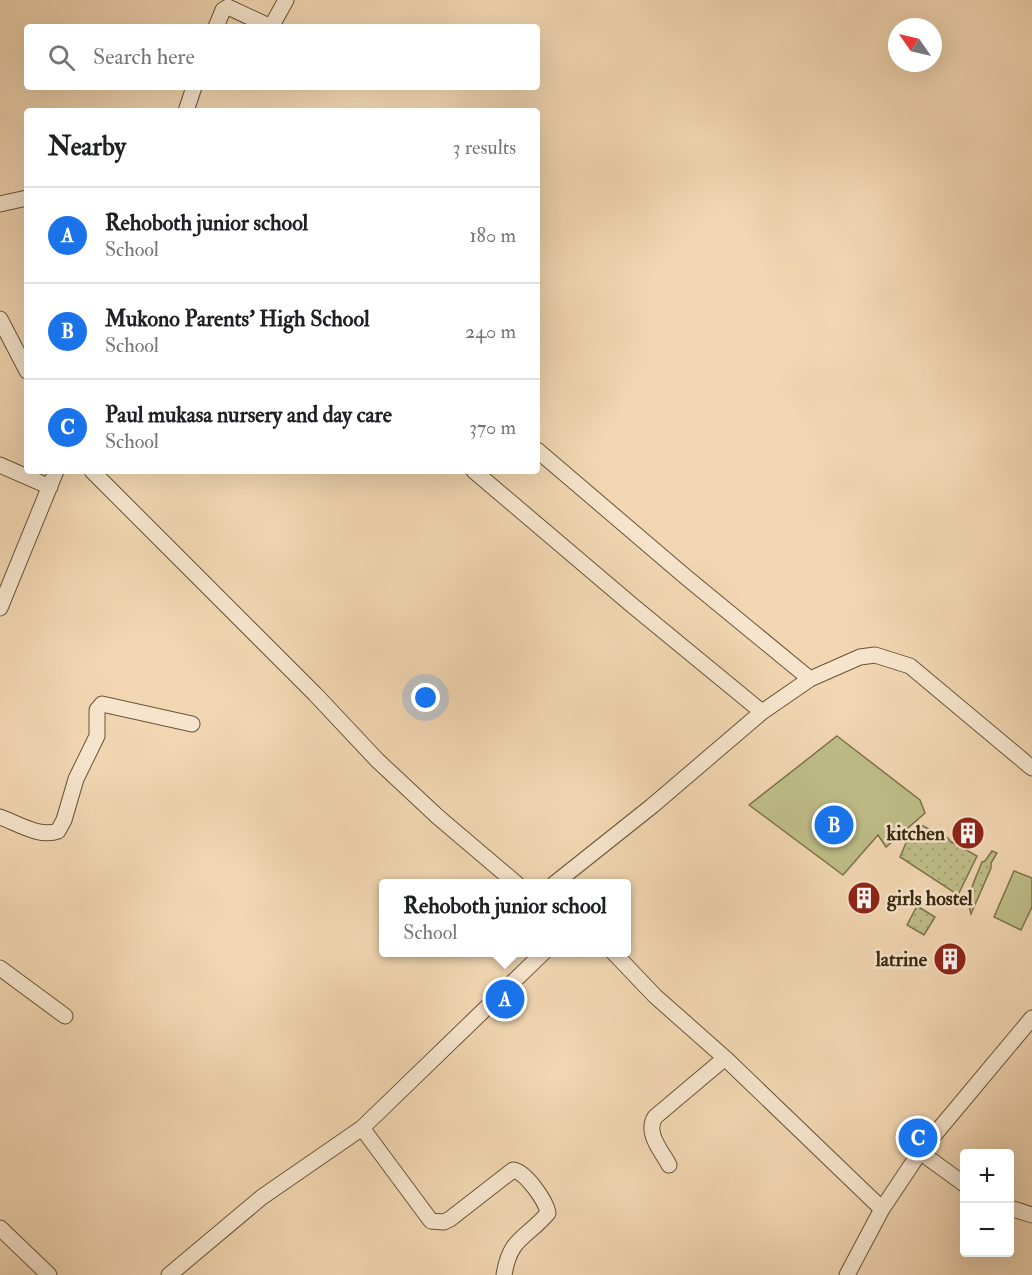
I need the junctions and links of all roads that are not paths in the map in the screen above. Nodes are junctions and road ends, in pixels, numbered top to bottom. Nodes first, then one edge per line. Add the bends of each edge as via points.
1 (286, 0) edge
2 (224, 5) edge
3 (217, 24) edge
4 (265, 24) edge
5 (273, 24) edge
6 (193, 90) edge
7 (187, 108) edge
8 (24, 199) edge
9 (0, 204) edge
10 (0, 319) edge
11 (24, 365) edge
12 (540, 453) edge
13 (0, 465) edge
14 (55, 474) edge
15 (95, 474) edge
16 (478, 474) edge
17 (50, 486) junction
18 (0, 608) edge
19 (810, 679) junction
20 (762, 712) junction
21 (192, 724) dead end
22 (1032, 768) edge
23 (0, 817) edge
24 (511, 879) edge
25 (561, 879) edge
26 (539, 957) edge
27 (618, 957) edge
28 (0, 968) edge
29 (65, 1016) dead end
30 (1032, 1018) edge
31 (725, 1059) junction
32 (362, 1128) junction
33 (920, 1152) junction
34 (669, 1165) dead end
35 (960, 1181) edge
36 (882, 1209) junction
37 (1014, 1209) edge
38 (1032, 1215) edge
39 (0, 1228) edge
40 (49, 1275) edge
41 (169, 1275) edge
42 (504, 1275) edge
43 (847, 1275) edge

1 - 5 street
2 - 3 street
2 - 4 street
6 - 7 street
8 - 9 street
10 - 11 street
12 - 19 street
13 - 17 street
14 - 17 street
15 - 24 street via 377,760
16 - 20 street
17 - 18 street
19 - 20 street
19 - 22 street via 867,656 890,658 910,666
20 - 25 street
21 - 23 street via 102,704 97,710 97,736 76,779 58,831 41,832
26 - 32 street
27 - 31 street
28 - 29 street
30 - 33 street
31 - 34 street via 652,1122 650,1129
31 - 36 street
32 - 41 street via 262,1197
32 - 42 street via 431,1221 450,1219 513,1170 524,1174 548,1213 516,1241 506,1259
33 - 35 street
33 - 36 street
36 - 43 street
37 - 38 street
39 - 40 street

